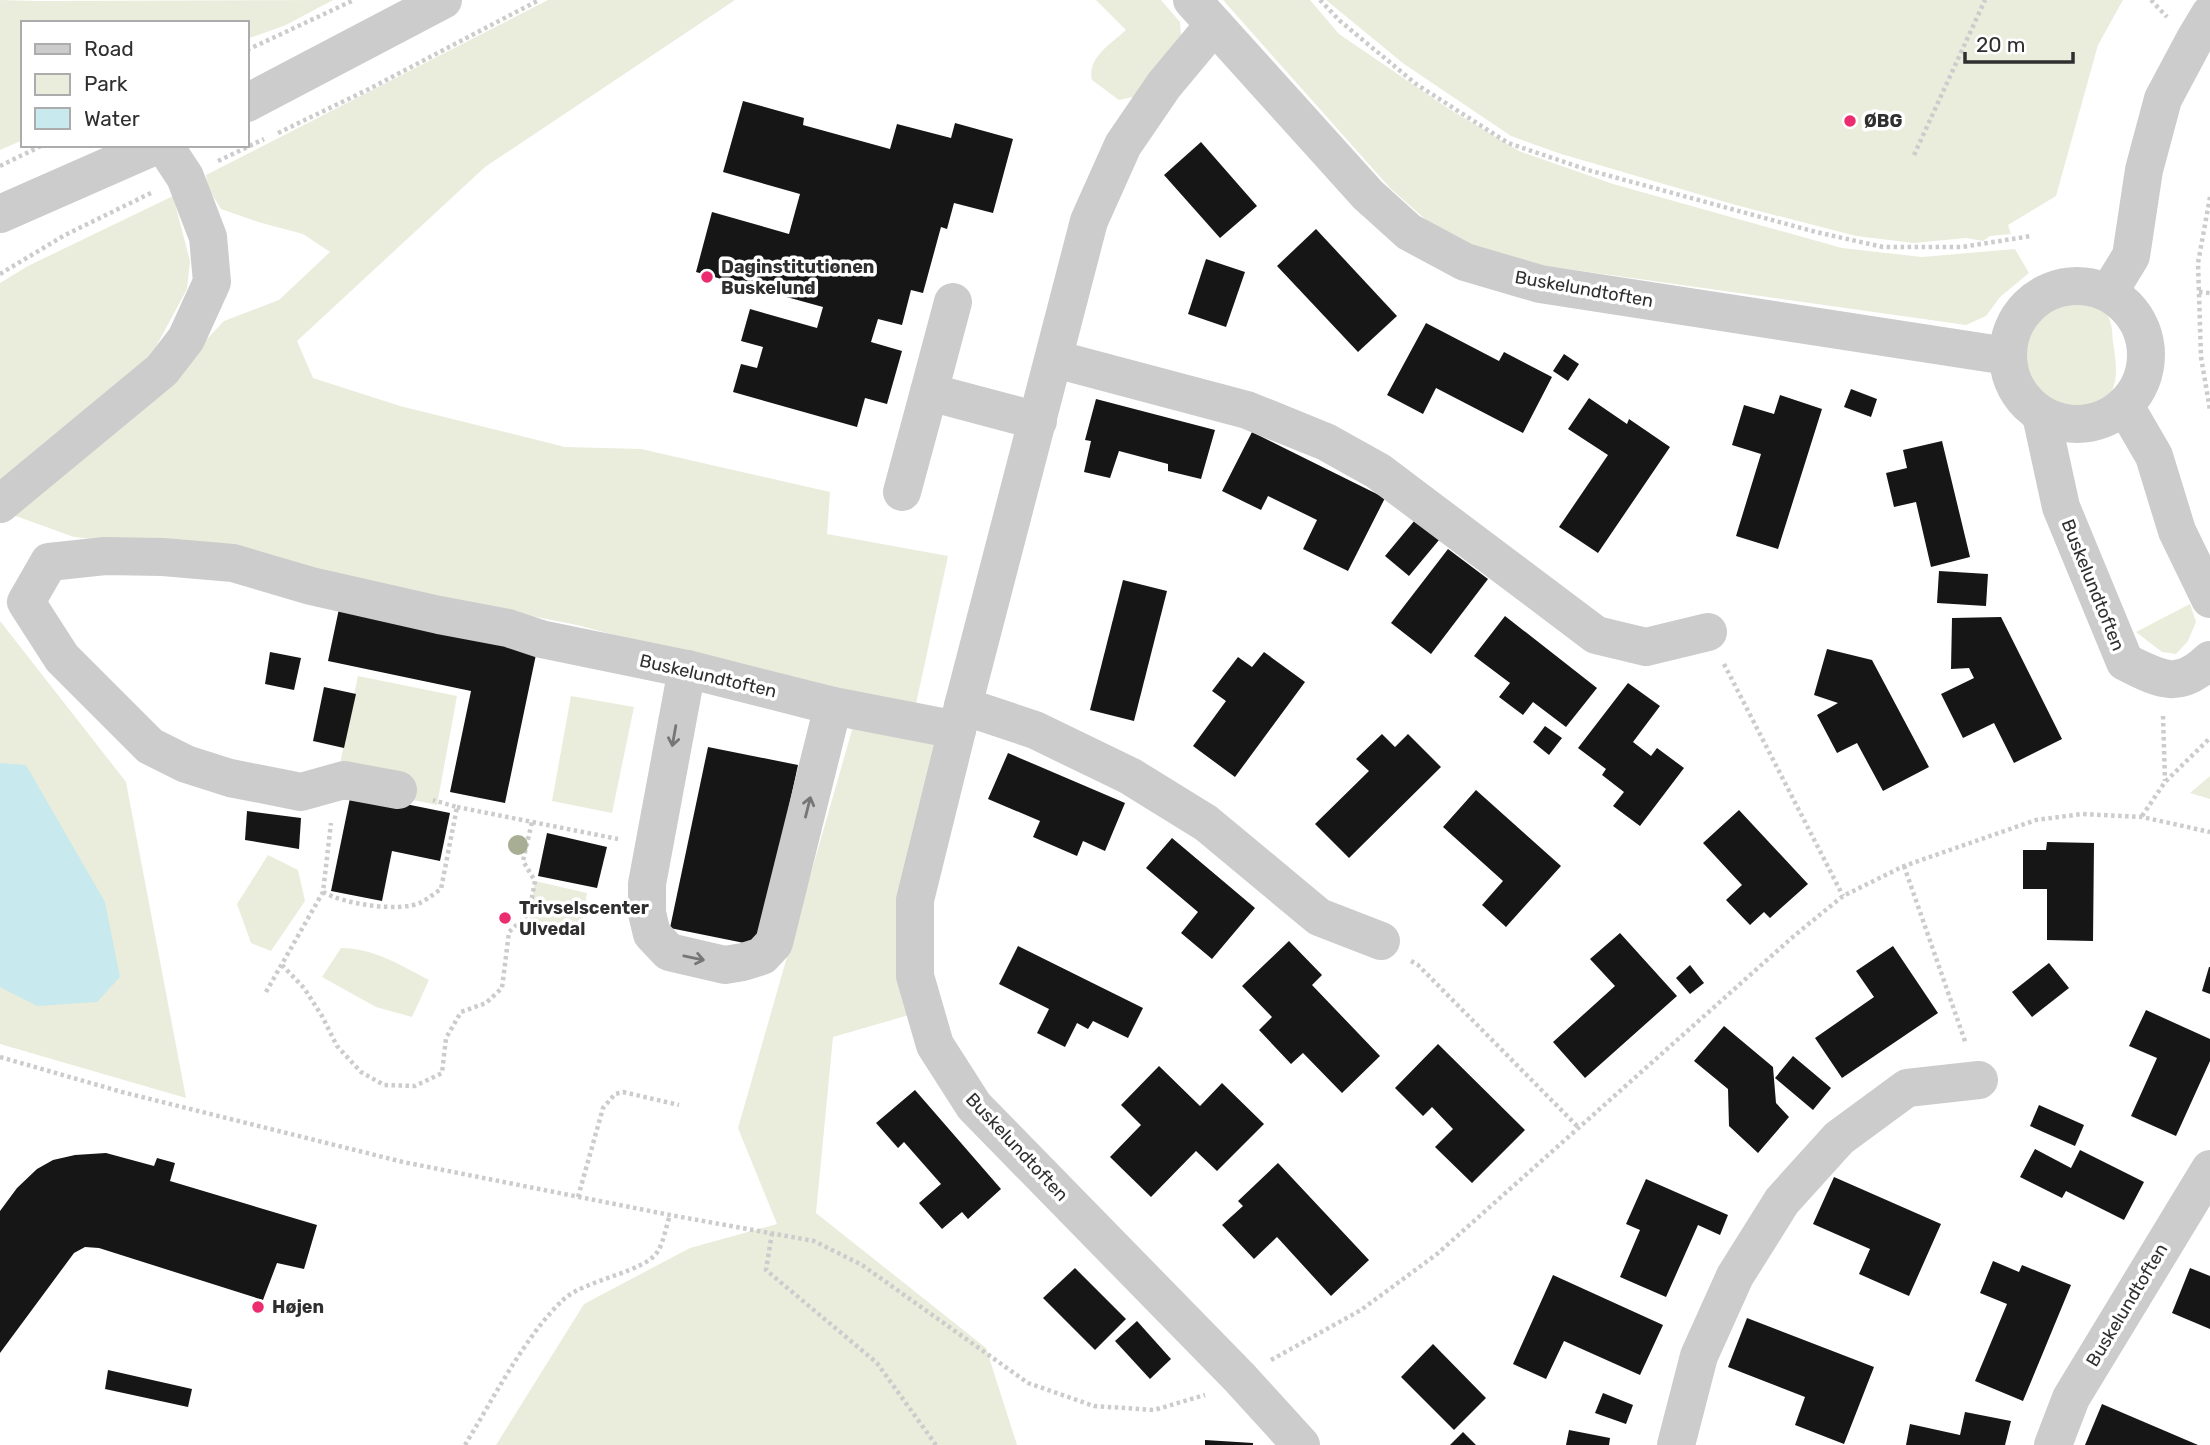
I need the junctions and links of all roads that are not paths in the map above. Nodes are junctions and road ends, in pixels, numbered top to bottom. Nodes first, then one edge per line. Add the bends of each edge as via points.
1 (443, 0) edge
2 (1203, 12) edge
3 (2210, 14) edge
4 (248, 102) edge
5 (152, 147) edge
6 (165, 147) edge
7 (0, 214) edge
8 (2109, 292) junction
9 (953, 302) dead end
10 (2007, 356) junction
11 (1055, 359) junction
12 (929, 393) junction
13 (2125, 406) junction
14 (2041, 415) junction
15 (1038, 421) junction
16 (902, 492) dead end
17 (0, 504) edge
18 (2210, 599) edge
19 (1708, 632) road end
20 (2210, 660) edge
21 (687, 669) junction
22 (833, 706) junction
23 (960, 718) junction
24 (398, 790) road end
25 (1381, 941) road end
26 (1979, 1080) road end
27 (2210, 1169) edge
28 (1301, 1445) edge
29 (1676, 1445) edge
30 (2053, 1445) edge

1 - 4 street
2 - 10 street, Buskelundtoften via 1368,195 1409,232 1465,262 1540,284
2 - 11 street, Buskelundtoften via 1164,85 1123,145 1089,220
3 - 8 street via 2163,99 2144,170 2132,256
5 - 7 street
6 - 17 street via 185,177 208,237 212,282 186,339 162,370
8 - 10 street via 2087,285 2063,286 2040,295 2022,311 2011,332
8 - 13 street via 2131,309 2144,332 2147,359 2141,385
9 - 12 street
10 - 14 street via 2011,379 2023,400
11 - 15 street, Buskelundtoften
11 - 19 street via 1247,410 1325,442 1378,471 1596,635 1646,647
12 - 15 street
12 - 16 street
13 - 14 street via 2084,425
13 - 18 street via 2154,456 2177,531
14 - 20 street, Buskelundtoften via 2061,507 2125,662 2162,680 2195,675
15 - 23 street, Buskelundtoften
21 - 22 street, Buskelundtoften
21 -> 22 street via 647,884 652,933 669,952 725,965 762,956 774,943
21 - 24 street, Buskelundtoften via 311,586 233,563 116,556 49,562 26,602 62,658 150,746 186,765 301,792 344,780
22 - 23 street, Buskelundtoften
23 - 25 street, Buskelundtoften via 1035,730 1130,776 1206,823 1319,917
23 - 28 street, Buskelundtoften via 915,900 915,976 935,1045 974,1106
26 - 29 street via 1907,1088 1839,1138 1782,1201 1735,1276 1699,1356
27 - 30 street, Buskelundtoften via 2071,1398

